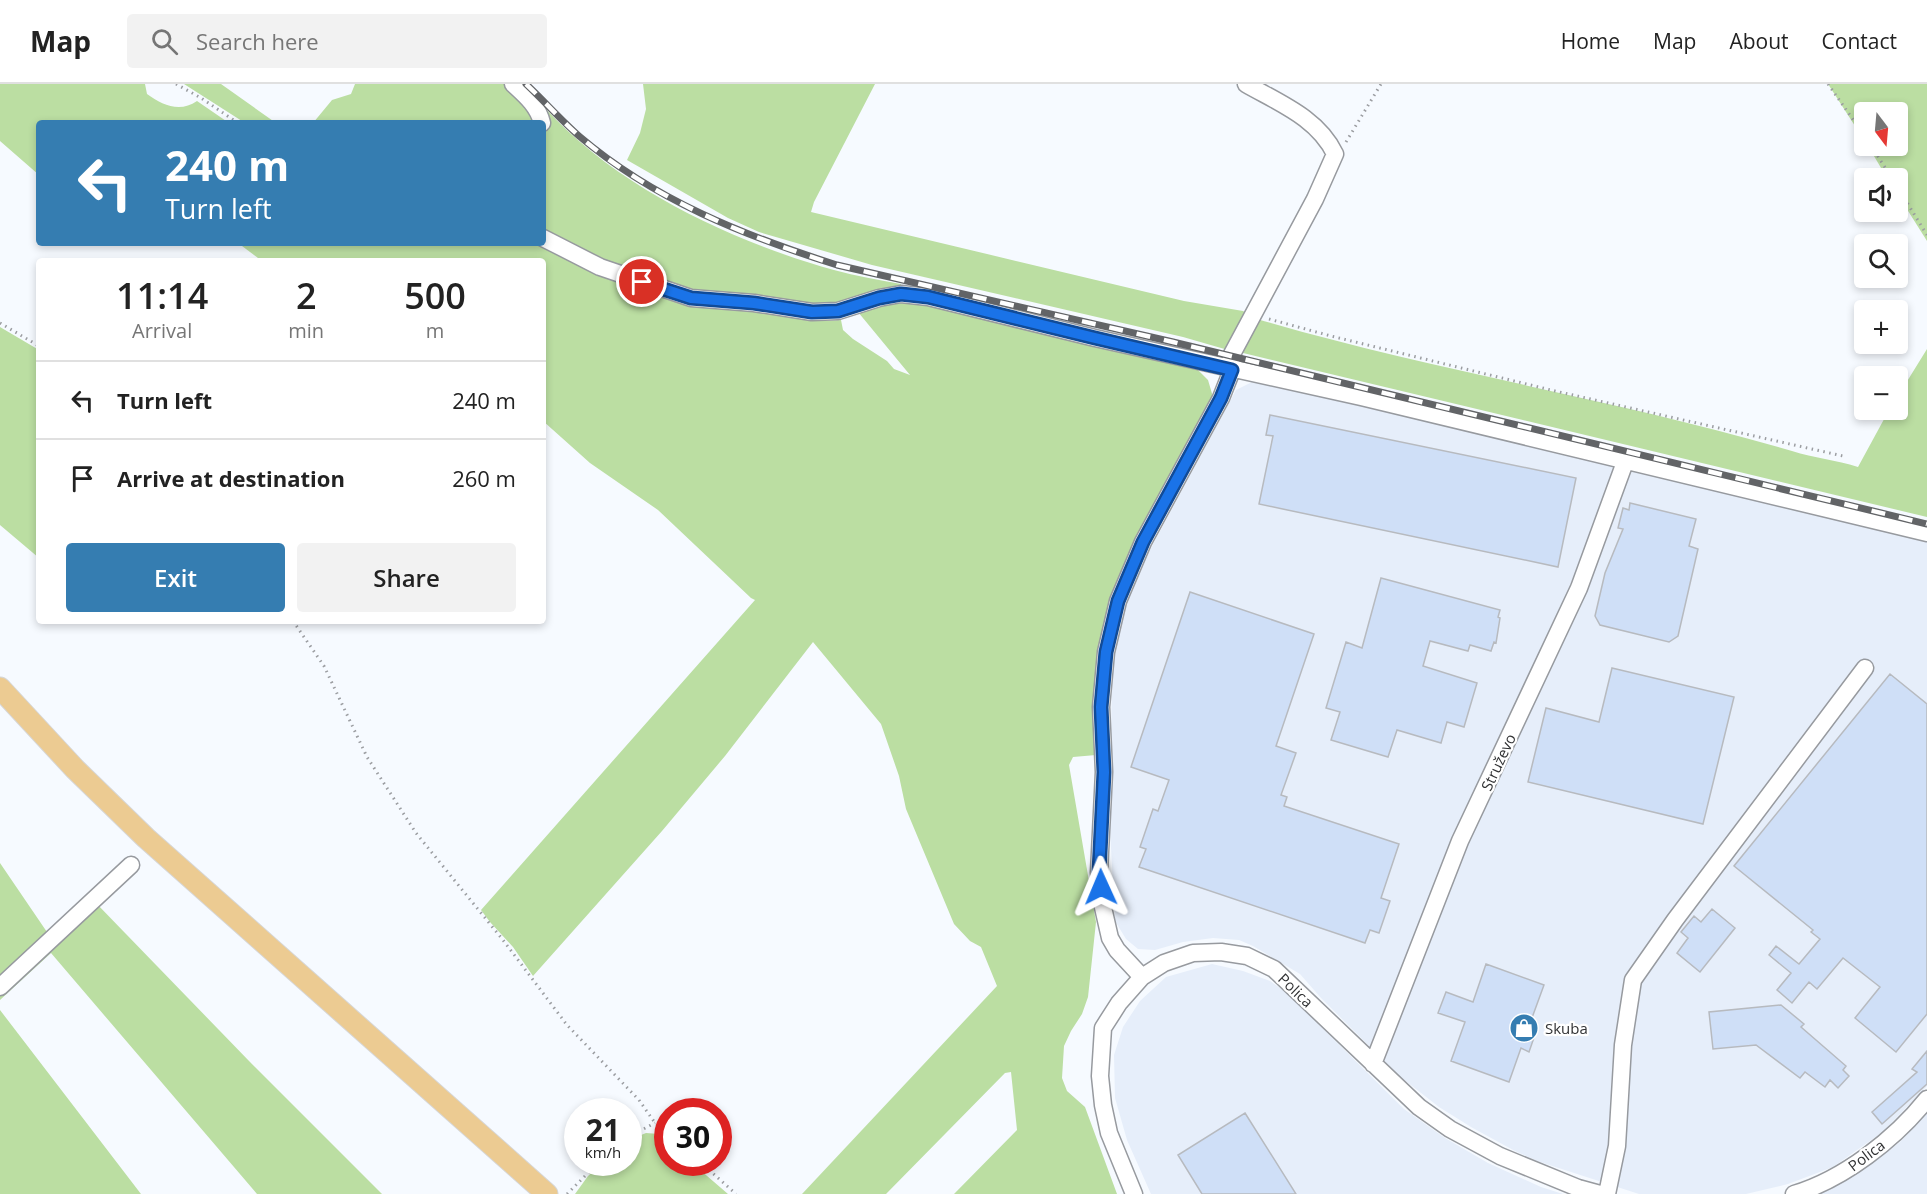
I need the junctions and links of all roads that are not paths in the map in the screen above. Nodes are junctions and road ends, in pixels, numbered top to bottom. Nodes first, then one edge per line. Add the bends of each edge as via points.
1 (513, 84) edge
2 (1246, 84) edge
3 (541, 120) edge
4 (546, 240) edge
5 (1232, 370) junction
6 (1625, 462) junction
7 (1927, 533) edge
8 (1865, 668) dead end
9 (0, 688) edge
10 (131, 865) dead end
11 (1142, 977) junction
12 (0, 987) edge
13 (1373, 1064) junction
14 (1927, 1099) edge
15 (547, 1194) edge
16 (1134, 1194) edge
17 (1600, 1194) edge
18 (1607, 1194) edge
19 (1794, 1194) edge

1 - 3 street
2 - 5 street via 1305,118 1329,142 1335,154 1231,356
4 - 5 street via 600,267 691,298 812,312 838,311 901,294 928,297
5 - 6 street via 1297,382
5 - 11 street via 1221,398 1143,542 1118,601 1106,652 1101,707 1102,903 1110,938
6 - 7 street
6 - 13 street, Struževo via 1579,588 1460,842
8 - 18 street via 1633,980 1623,1045 1617,1146
9 - 15 main road via 75,769 147,838
10 - 12 street
11 - 13 street, Polica via 1164,963 1193,953 1247,956 1274,969
11 - 16 street, Polica via 1103,1029 1100,1076 1109,1133
13 - 17 street, Polica via 1450,1130 1500,1156
14 - 19 street, Polica via 1911,1119 1881,1144 1840,1173

